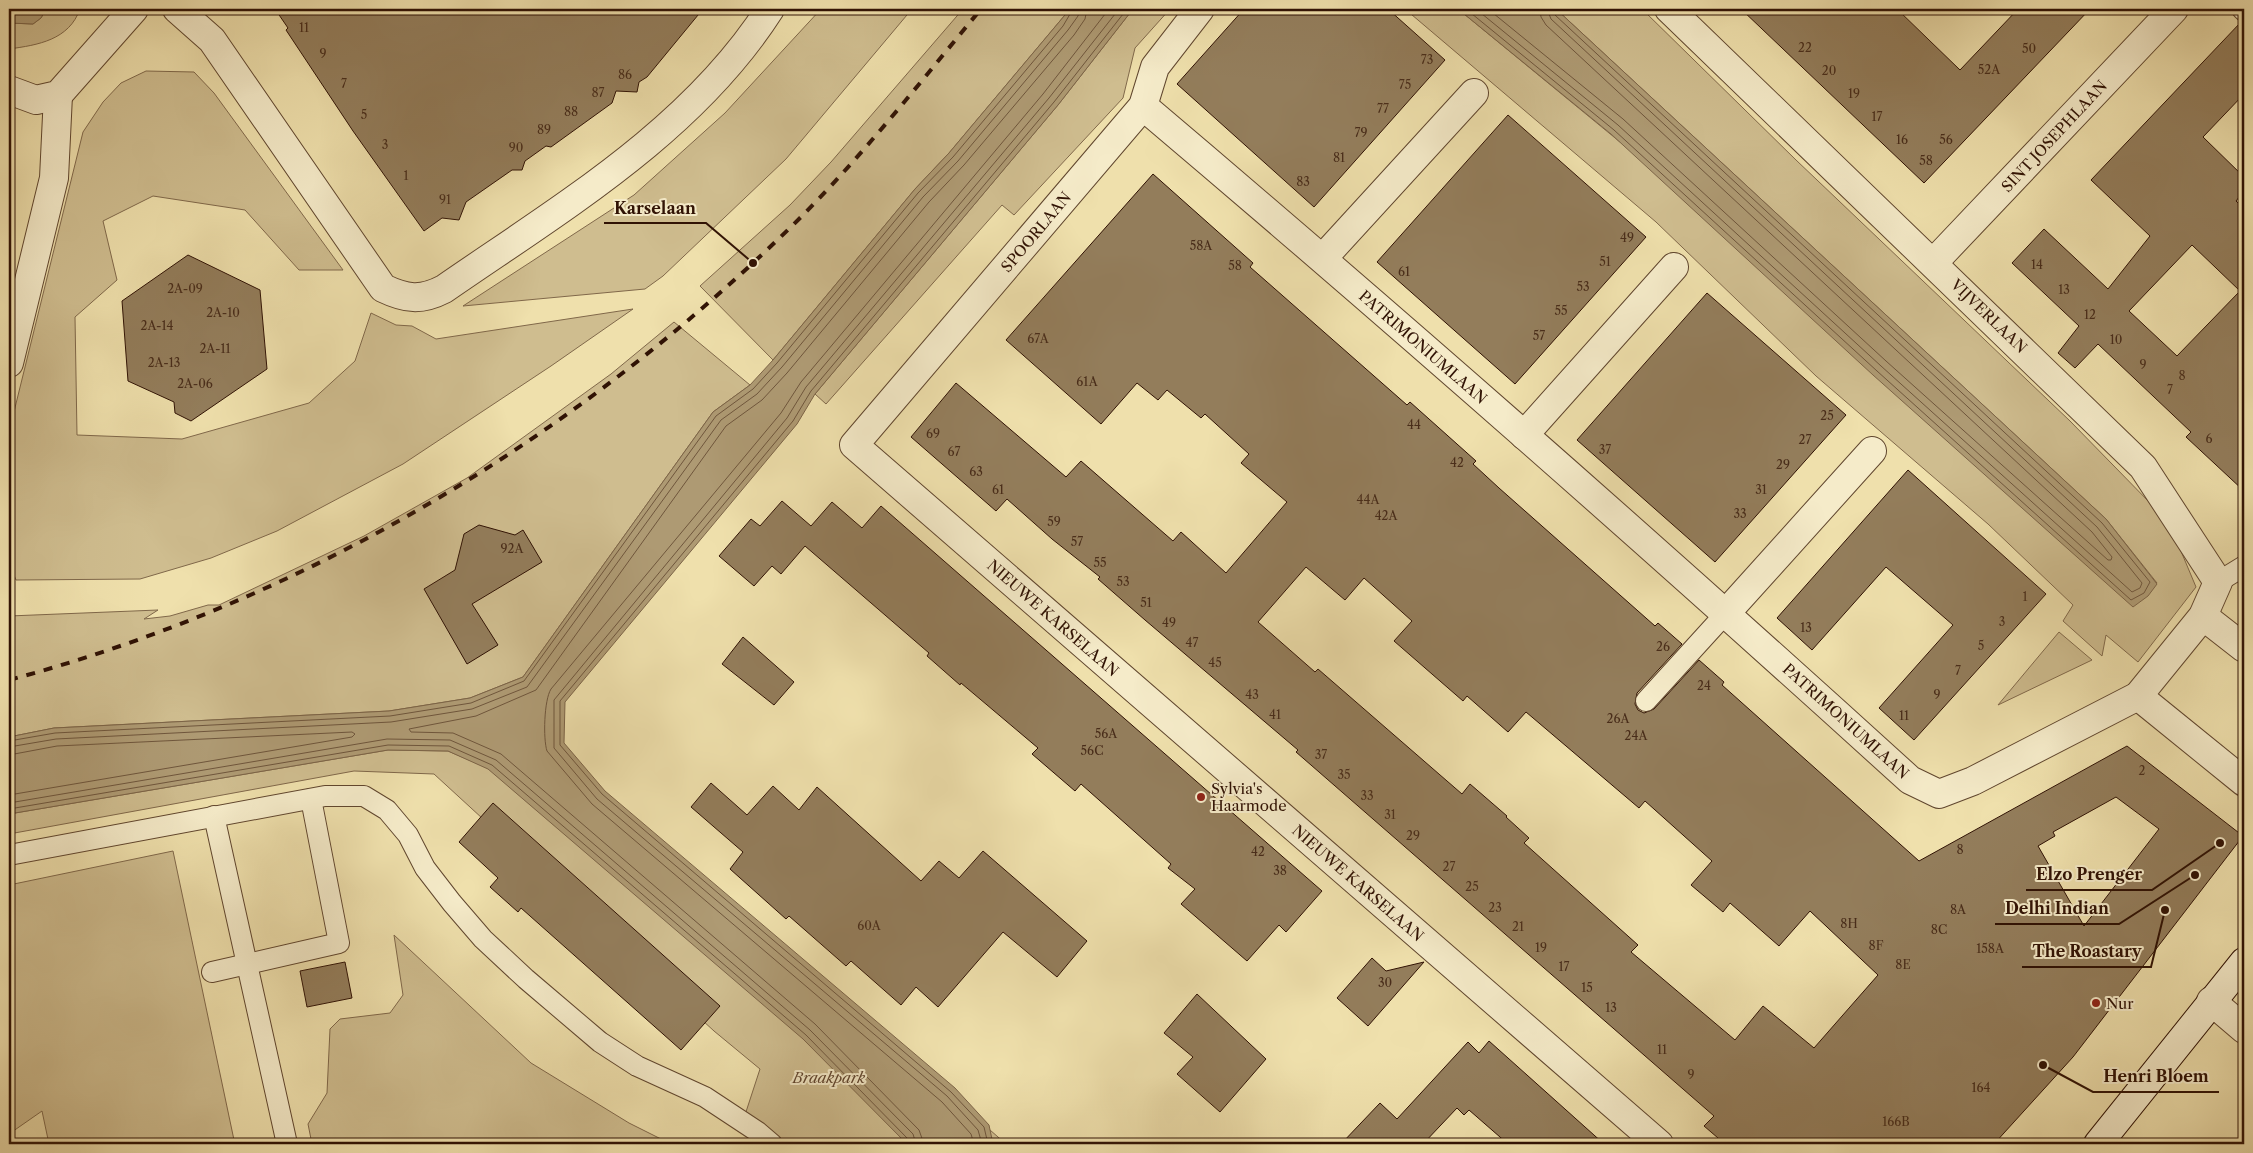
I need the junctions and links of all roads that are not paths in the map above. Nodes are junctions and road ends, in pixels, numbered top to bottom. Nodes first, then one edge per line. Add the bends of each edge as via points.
1 (134, 9) edge
2 (177, 9) edge
3 (770, 9) edge
4 (1200, 9) edge
5 (1669, 9) edge
6 (2174, 9) edge
7 (9, 90) edge
8 (1474, 93) dead end
9 (58, 95) junction
10 (1143, 106) junction
11 (1323, 258) junction
12 (1934, 262) junction
13 (1674, 267) dead end
14 (9, 363) edge
15 (1524, 435) junction
16 (854, 445) joint
17 (1872, 451) dead end
18 (2244, 566) edge
19 (2218, 582) junction
20 (1726, 613) junction
21 (2203, 616) junction
22 (2244, 648) edge
23 (2138, 696) junction
24 (1646, 701) dead end
25 (2244, 782) edge
26 (311, 799) junction
27 (214, 816) junction
28 (9, 855) edge
29 (2244, 962) edge
30 (247, 964) junction
31 (212, 972) dead end
32 (2211, 1000) junction
33 (2244, 1029) edge
34 (287, 1144) edge
35 (772, 1144) edge
36 (1659, 1144) edge
37 (2098, 1144) edge

1 - 9 street
2 - 3 street via 212,40 383,288 401,297 428,297 444,289 607,176 700,97 749,42
4 - 10 street, SPOORLAAN via 1155,67
5 - 12 street, VIJVERLAAN
6 - 12 street, SINT JOSEPHLAAN
7 - 9 street via 36,100
8 - 11 street
9 - 14 street via 54,178
10 - 11 street, PATRIMONIUMLAAN
10 - 16 street, SPOORLAAN
11 - 15 street, PATRIMONIUMLAAN
12 - 19 street, VIJVERLAAN via 2143,467
13 - 15 street
15 - 20 street, PATRIMONIUMLAAN
16 - 36 street, NIEUWE KARSELAAN
17 - 20 street
18 - 19 lane
19 - 21 street
20 - 23 street, PATRIMONIUMLAAN via 1910,780 1939,794 1973,781
20 - 24 lane
21 - 22 street
21 - 23 street, PATRIMONIUMLAAN
23 - 25 street
26 - 27 lane
26 - 30 lane via 339,943
26 - 35 lane via 364,796 387,810 408,835 425,868 452,903 483,939 526,979 637,1066 705,1097
27 - 28 lane
27 - 30 lane
29 - 32 street
30 - 31 lane
30 - 34 lane
32 - 33 street
32 - 37 street

